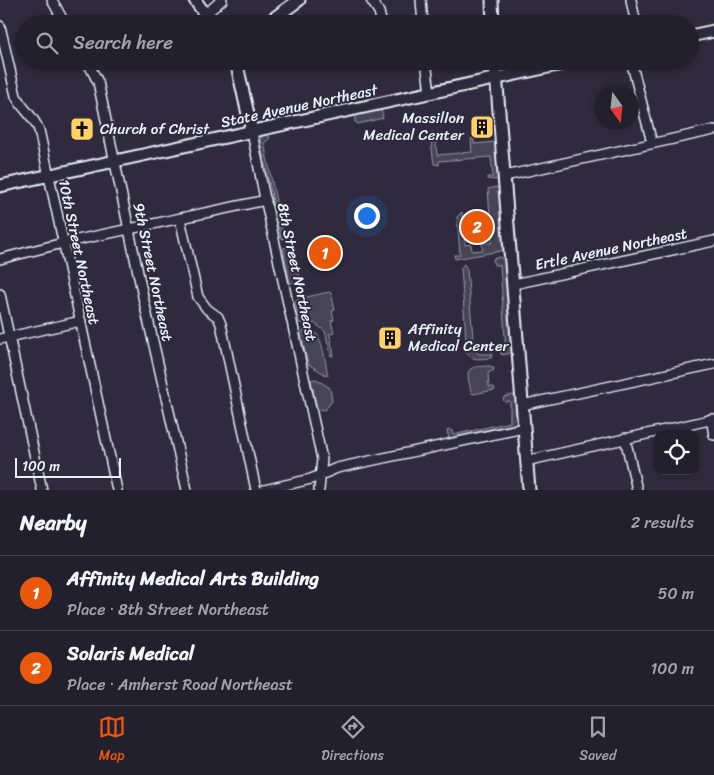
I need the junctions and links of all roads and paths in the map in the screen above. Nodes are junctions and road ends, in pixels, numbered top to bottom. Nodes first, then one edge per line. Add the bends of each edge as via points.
1 (52, 0) edge
2 (195, 0) edge
3 (222, 0) edge
4 (299, 0) edge
5 (371, 0) edge
6 (421, 0) edge
7 (492, 0) edge
8 (631, 0) edge
9 (205, 13) joint
10 (60, 15) edge
11 (278, 15) edge
12 (380, 15) edge
13 (422, 15) edge
14 (493, 15) edge
15 (634, 15) edge
16 (0, 29) edge
17 (714, 31) edge
18 (699, 34) edge
19 (92, 70) edge
20 (238, 70) edge
21 (427, 70) edge
22 (496, 70) edge
23 (534, 70) edge
24 (634, 70) edge
25 (496, 78) junction
26 (430, 93) junction
27 (714, 130) edge
28 (252, 132) junction
29 (652, 143) junction
30 (115, 162) junction
31 (49, 176) junction
32 (505, 176) junction
33 (0, 186) edge
34 (266, 200) junction
35 (180, 219) junction
36 (130, 230) junction
37 (714, 241) edge
38 (64, 243) junction
39 (0, 259) edge
40 (514, 284) junction
41 (0, 294) edge
42 (81, 321) junction
43 (5, 338) edge
44 (714, 364) edge
45 (522, 405) junction
46 (712, 419) edge
47 (524, 428) junction
48 (714, 435) edge
49 (626, 438) junction
50 (526, 461) junction
51 (320, 475) junction
52 (42, 490) edge
53 (117, 490) edge
54 (186, 490) edge
55 (256, 490) edge
56 (264, 490) edge
57 (319, 490) edge
58 (529, 490) edge
59 (637, 490) edge

1 - 10 street
2 - 9 street
3 - 9 street
4 - 11 street
5 - 12 street
6 - 13 street
7 - 14 street
8 - 15 street
16 - 31 street, 10th Street Northeast via 16,96 37,126
17 - 18 street
19 - 30 street, 9th Street Northeast via 98,82
20 - 28 street, 8th Street Northeast
21 - 26 street
22 - 25 street
23 - 25 street, State Avenue Northeast
24 - 29 street
25 - 26 street, State Avenue Northeast
25 - 32 street
26 - 28 street, State Avenue Northeast
27 - 29 street
28 - 30 street, State Avenue Northeast
28 - 34 street, 8th Street Northeast
29 - 32 street
30 - 31 street, State Avenue Northeast
30 - 36 street, 9th Street Northeast
31 - 33 street, State Avenue Northeast
31 - 38 street, 10th Street Northeast
32 - 40 street
34 - 35 street
34 - 51 street, 8th Street Northeast via 322,459
35 - 36 street
35 - 55 street via 198,296 221,324
36 - 38 street
36 - 54 street, 9th Street Northeast
37 - 40 street, Ertle Avenue Northeast
38 - 39 street
38 - 42 street, 10th Street Northeast
40 - 45 street
41 - 43 street
42 - 43 street
42 - 53 street, 10th Street Northeast
43 - 52 street
44 - 45 street
45 - 47 street
46 - 48 street
46 - 49 street
47 - 50 street
47 - 51 street via 337,468
49 - 50 street
49 - 59 street
50 - 58 street
51 - 56 street
51 - 57 street, 8th Street Northeast

